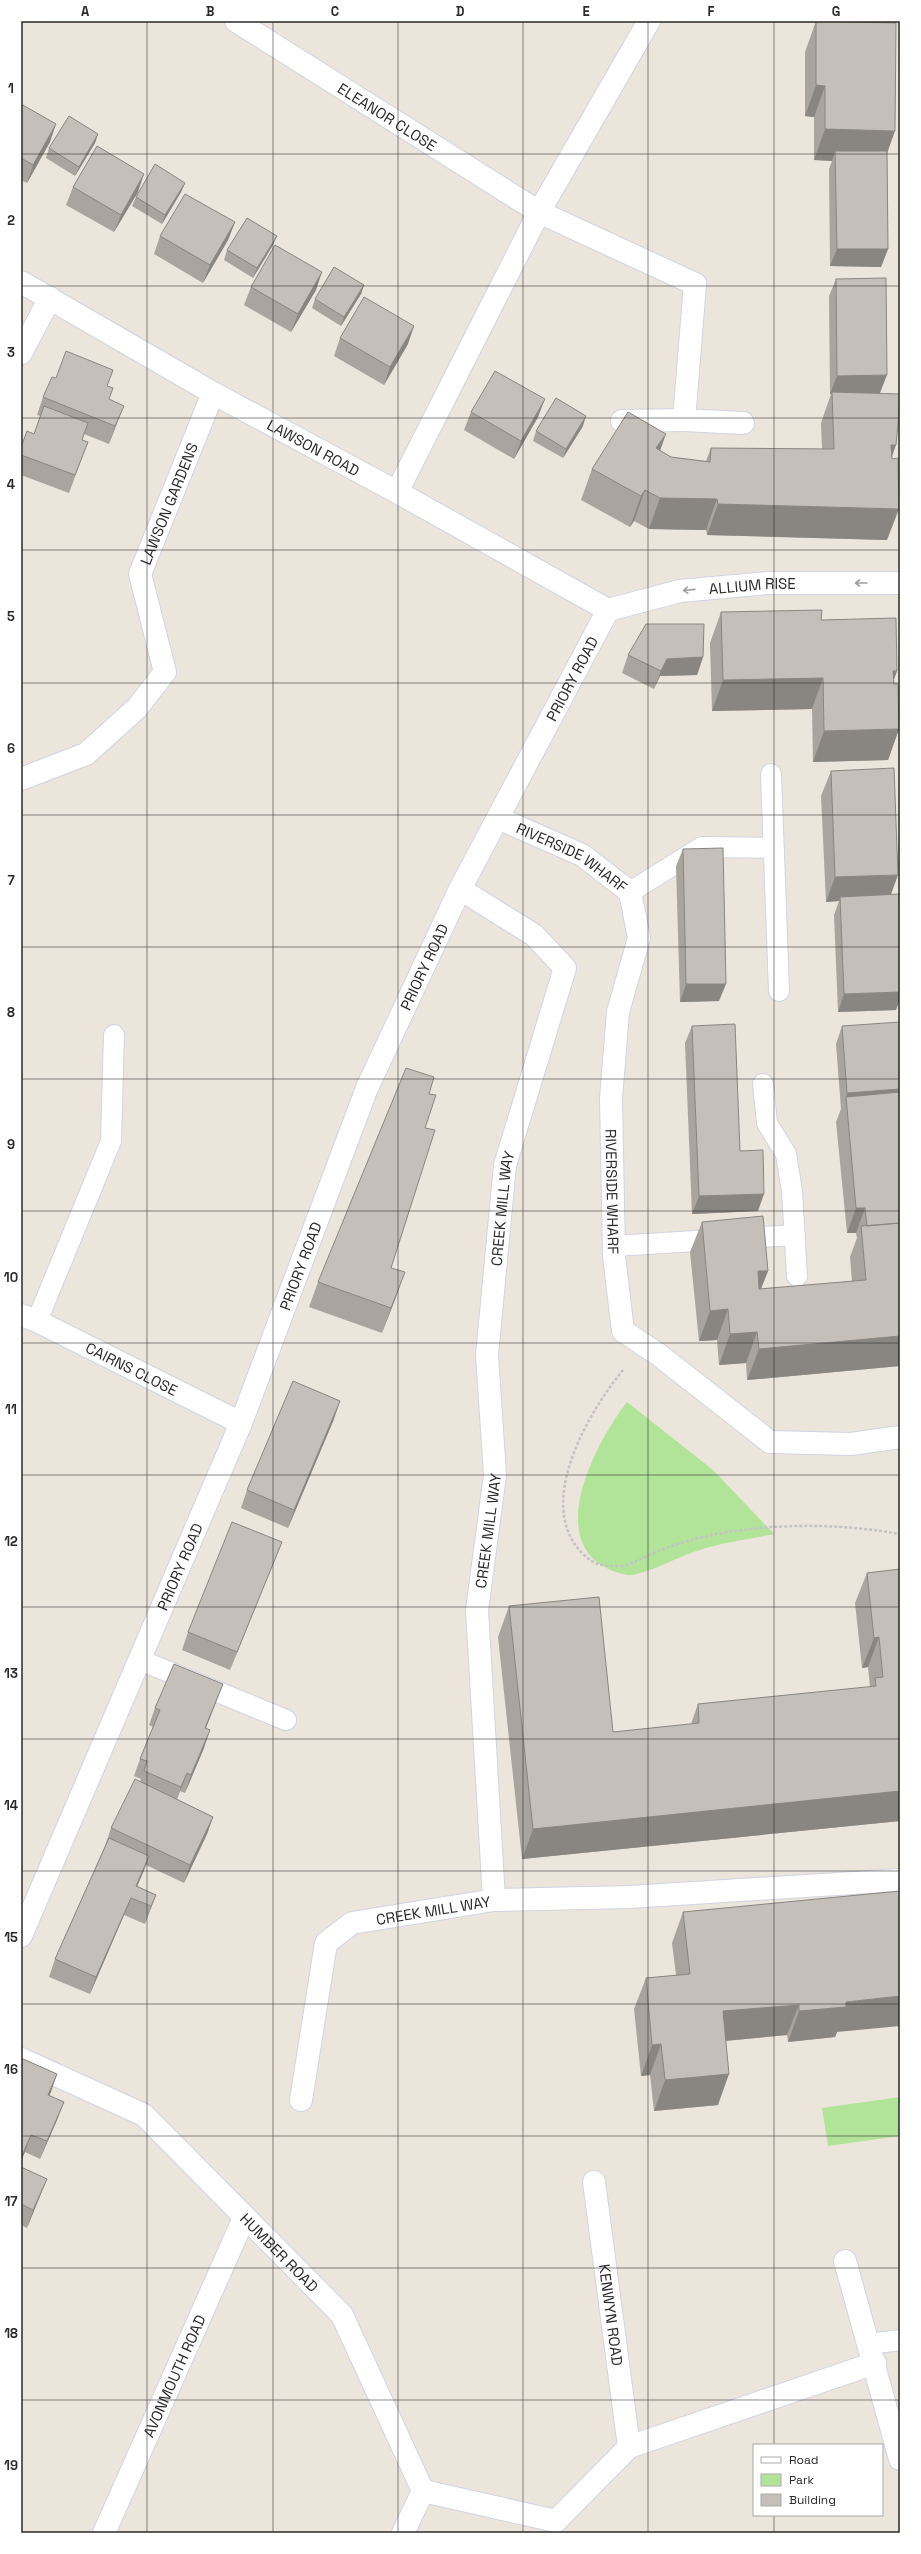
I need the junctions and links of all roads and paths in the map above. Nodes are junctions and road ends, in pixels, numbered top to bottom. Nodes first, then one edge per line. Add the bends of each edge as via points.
1 (236, 21) edge
2 (649, 21) edge
3 (539, 212) junction
4 (21, 282) edge
5 (50, 298) junction
6 (21, 353) edge
7 (212, 393) junction
8 (684, 420) junction
9 (622, 421) edge
10 (743, 423) dead end
11 (397, 492) junction
12 (900, 583) edge
13 (608, 610) junction
14 (771, 774) dead end
15 (21, 779) edge
16 (498, 818) junction
17 (774, 848) junction
18 (460, 889) junction
19 (630, 892) junction
20 (779, 991) dead end
21 (114, 1035) dead end
22 (763, 1084) dead end
23 (795, 1235) junction
24 (614, 1246) junction
25 (797, 1276) dead end
26 (29, 1318) edge
27 (643, 1346) junction
28 (241, 1424) junction
29 (900, 1437) edge
30 (900, 1534) edge
31 (140, 1660) junction
32 (286, 1720) dead end
33 (900, 1880) edge
34 (494, 1900) junction
35 (21, 1936) edge
36 (21, 2059) edge
37 (301, 2100) dead end
38 (594, 2182) dead end
39 (244, 2218) junction
40 (845, 2261) dead end
41 (900, 2340) edge
42 (872, 2353) junction
43 (629, 2447) junction
44 (900, 2460) edge
45 (423, 2491) junction
46 (558, 2527) edge
47 (104, 2533) edge
48 (404, 2533) edge

1 - 3 street, ELEANOR CLOSE
2 - 3 street
3 - 8 street, ELEANOR CLOSE via 695,284
3 - 11 street
4 - 5 street, LAWSON ROAD
5 - 6 street
5 - 7 street, LAWSON ROAD
7 - 11 street, LAWSON ROAD
7 - 15 street, LAWSON GARDENS via 140,574 165,672 137,708 86,754
8 - 9 street
8 - 10 street
11 - 13 street, LAWSON ROAD
12 -> 13 street, ALLIUM RISE via 768,583 680,591
13 - 16 street, PRIORY ROAD
14 - 17 lane
16 - 18 street, PRIORY ROAD
16 - 19 street, RIVERSIDE WHARF via 582,855
17 - 19 lane via 702,848
17 - 20 lane
18 - 28 street, PRIORY ROAD via 367,1088
18 - 34 street, CREEK MILL WAY via 534,935 565,968 505,1166 488,1355 495,1475 477,1610
19 - 24 street, RIVERSIDE WHARF via 639,938 618,1012 611,1098
21 - 26 lane via 111,1141
22 - 23 lane via 767,1123 786,1154
23 - 24 lane
23 - 25 lane
24 - 27 street, RIVERSIDE WHARF via 623,1331
26 - 28 street, CAIRNS CLOSE
27 - 29 street, RIVERSIDE WHARF via 659,1354 770,1442 851,1444
27 - 30 path via 604,1393 581,1435 566,1475 564,1512 570,1536 580,1551 598,1564 623,1566 657,1552 709,1536 757,1528 853,1528
28 - 31 street, PRIORY ROAD
31 - 32 lane
31 - 35 street, PRIORY ROAD
33 - 34 street via 630,1897
34 - 37 street, CREEK MILL WAY via 352,1923 326,1942
36 - 39 street, HUMBER ROAD via 144,2114
38 - 43 street, KENWYN ROAD
39 - 45 street, HUMBER ROAD via 342,2315
39 - 47 street, AVONMOUTH ROAD
40 - 42 street
41 - 42 lane
42 - 43 street
42 - 44 street
43 - 46 street
45 - 46 street
45 - 48 street

